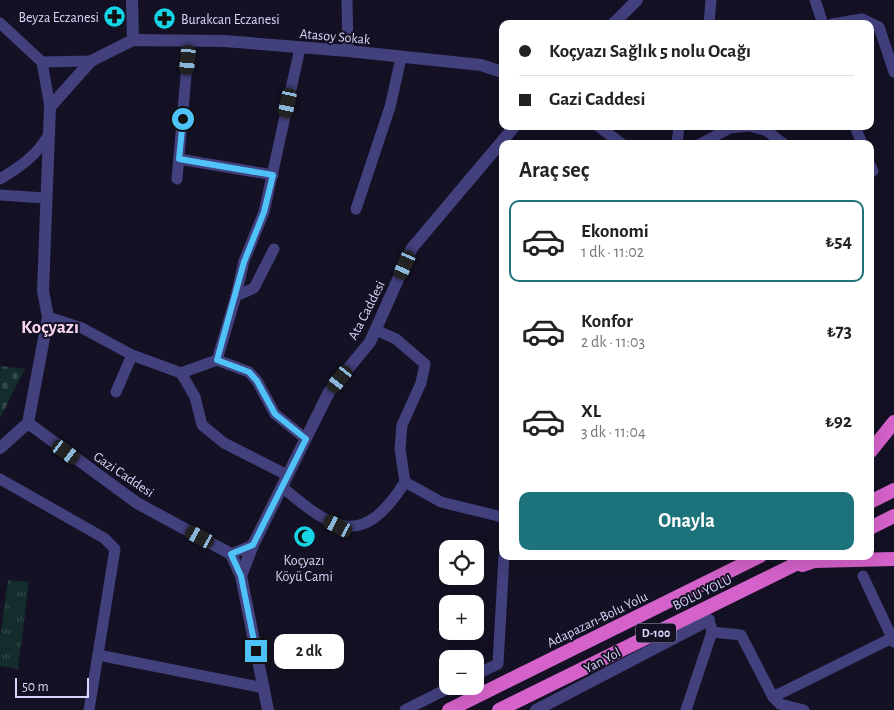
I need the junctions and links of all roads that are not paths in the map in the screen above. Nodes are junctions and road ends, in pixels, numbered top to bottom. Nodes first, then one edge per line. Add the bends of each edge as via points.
1 (132, 0) edge
2 (347, 0) edge
3 (637, 0) edge
4 (711, 0) edge
5 (815, 0) edge
6 (619, 20) edge
7 (709, 20) edge
8 (822, 20) edge
9 (0, 23) edge
10 (874, 25) edge
11 (133, 40) junction
12 (189, 41) junction
13 (300, 48) junction
14 (348, 51) junction
15 (401, 58) junction
16 (91, 61) junction
17 (42, 62) junction
18 (499, 71) edge
19 (894, 72) edge
20 (50, 107) junction
21 (512, 130) edge
22 (603, 130) edge
23 (726, 130) edge
24 (763, 130) edge
25 (48, 136) junction
26 (503, 140) edge
27 (617, 140) edge
28 (708, 140) edge
29 (779, 140) edge
30 (499, 145) edge
31 (179, 159) junction
32 (273, 175) junction
33 (0, 179) edge
34 (177, 179) dead end
35 (0, 195) edge
36 (45, 198) junction
37 (356, 209) dead end
38 (274, 249) dead end
39 (236, 296) junction
40 (48, 317) junction
41 (376, 330) junction
42 (132, 355) junction
43 (217, 360) junction
44 (180, 373) junction
45 (116, 392) dead end
46 (894, 422) edge
47 (28, 424) junction
48 (306, 439) junction
49 (874, 447) edge
50 (0, 448) edge
51 (287, 475) junction
52 (0, 479) edge
53 (405, 482) junction
54 (282, 487) junction
55 (894, 490) edge
56 (874, 500) edge
57 (499, 516) edge
58 (894, 516) edge
59 (874, 526) edge
60 (253, 545) junction
61 (231, 554) junction
62 (894, 559) edge
63 (504, 560) edge
64 (740, 560) edge
65 (752, 560) edge
66 (804, 560) edge
67 (854, 560) edge
68 (874, 560) edge
69 (241, 576) junction
70 (771, 576) junction
71 (863, 576) dead end
72 (691, 590) junction
73 (709, 620) joint
74 (712, 632) junction
75 (893, 639) edge
76 (98, 655) junction
77 (484, 671) edge
78 (264, 688) junction
79 (439, 693) edge
80 (773, 697) junction
81 (89, 710) edge
82 (268, 710) edge
83 (405, 710) edge
84 (449, 710) edge
85 (499, 710) edge
86 (536, 710) edge
87 (686, 710) edge
88 (804, 710) edge

1 - 11 street
2 - 14 street
3 - 6 street
4 - 7 street
5 - 8 street
9 - 17 street
10 - 19 street via 879,27
11 - 12 street, Atasoy Sokak
11 - 16 street
12 - 13 street, Atasoy Sokak
12 - 31 street
13 - 14 street, Atasoy Sokak
13 - 32 street
14 - 15 street, Atasoy Sokak
15 - 18 street, Atasoy Sokak via 481,65
15 - 37 street via 390,108
16 - 17 street
16 - 20 street
17 - 20 street
20 - 25 street
21 - 26 street, Ata Caddesi
22 - 27 street
23 - 28 street
24 - 29 street
25 - 33 street via 41,149
25 - 36 street
30 - 41 street, Ata Caddesi via 412,248
31 - 32 street
31 - 34 street
32 - 39 street
35 - 36 street
36 - 40 street via 43,291
38 - 39 street via 254,288
39 - 43 street
40 - 42 street via 82,328
40 - 47 street
41 - 48 street, Ata Caddesi via 329,392
41 - 53 street via 396,339 424,364 421,383 402,425 400,449
42 - 44 street
42 - 45 street
43 - 44 street
43 - 48 street via 249,372 275,414
44 - 51 street via 195,397 202,425 224,443
46 - 49 highway
47 - 50 street
47 - 61 street, Gazi Caddesi via 136,503
48 - 51 street, Ata Caddesi
51 - 54 street, Ata Caddesi
52 - 76 street via 104,538 114,549
53 - 54 street via 392,503 364,525 346,526 338,526 314,514
53 - 57 street via 441,502
54 - 60 street, Ata Caddesi
55 - 56 highway
58 - 59 highway
60 - 61 street
60 - 69 street, Ata Caddesi
61 - 69 street
62 - 68 highway
63 - 77 street via 498,664
64 - 72 highway
65 - 72 highway, Adapazarı-Bolu Yolu / D-100
66 - 70 highway, BOLU YOLU / D-100
67 - 70 highway via 814,561
69 - 78 street
70 - 85 highway, BOLU YOLU / D-100
71 - 75 street
72 - 84 highway, Adapazarı-Bolu Yolu / D-100
73 - 74 street
73 - 86 street, Yan Yol
74 - 80 street via 741,635
74 - 87 street
75 - 80 street
76 - 78 street
76 - 81 street
78 - 82 street
79 - 83 street
80 - 88 street via 780,704

